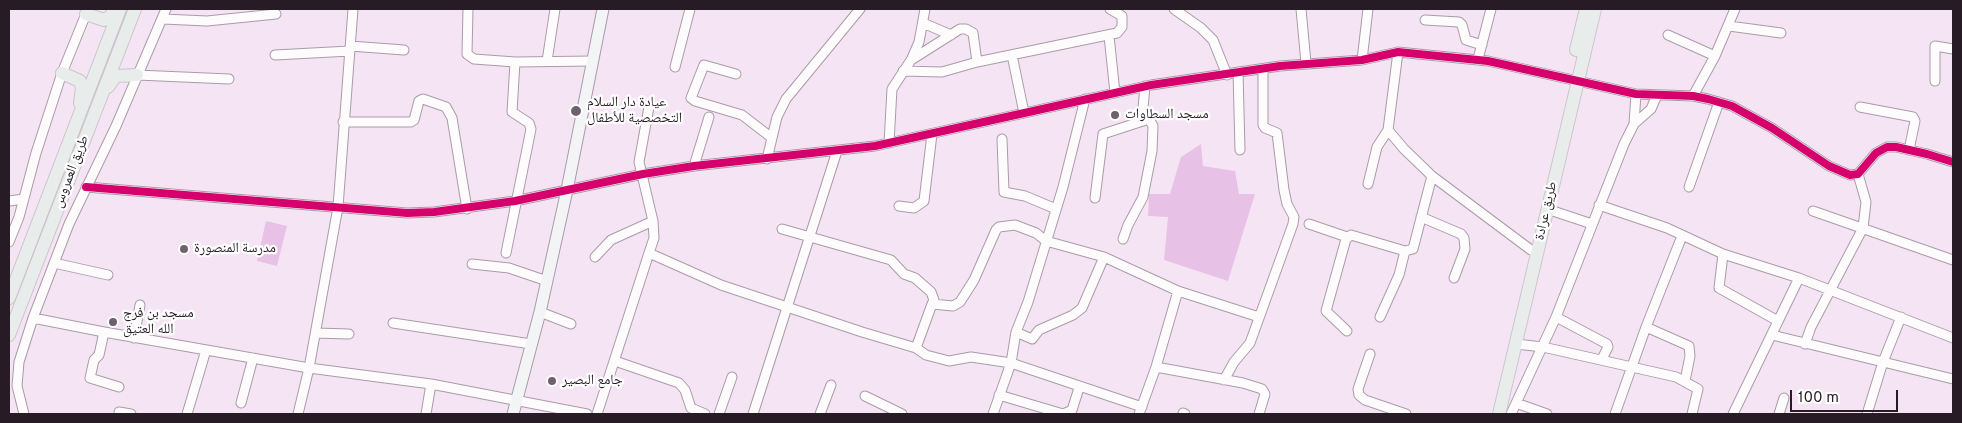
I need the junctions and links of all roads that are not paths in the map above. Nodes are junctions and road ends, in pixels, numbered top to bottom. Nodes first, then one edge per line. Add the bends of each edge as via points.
1 (114, 9) edge
2 (120, 9) edge
3 (135, 9) edge
4 (166, 9) edge
5 (353, 9) edge
6 (468, 9) edge
7 (555, 9) edge
8 (603, 9) edge
9 (690, 9) edge
10 (860, 9) edge
11 (925, 9) edge
12 (1110, 9) edge
13 (1174, 9) edge
14 (1302, 9) edge
15 (1368, 9) edge
16 (1492, 9) edge
17 (1586, 9) edge
18 (1595, 9) edge
19 (1735, 9) edge
20 (87, 12) edge
21 (276, 14) dead end
22 (163, 19) junction
23 (1425, 20) dead end
24 (922, 23) junction
25 (1729, 26) junction
26 (1781, 33) dead end
27 (951, 35) junction
28 (1668, 35) dead end
29 (1109, 36) junction
30 (1482, 45) junction
31 (350, 49) junction
32 (1953, 49) edge
33 (404, 50) dead end
34 (1398, 52) junction
35 (275, 55) dead end
36 (1012, 55) junction
37 (1715, 56) junction
38 (547, 60) junction
39 (911, 60) junction
40 (1362, 60) junction
41 (1478, 60) junction
42 (592, 61) junction
43 (515, 62) junction
44 (977, 62) junction
45 (1306, 63) junction
46 (675, 67) dead end
47 (1263, 70) junction
48 (903, 71) junction
49 (1238, 72) junction
50 (62, 73) junction
51 (736, 74) dead end
52 (137, 75) junction
53 (1227, 75) junction
54 (229, 79) dead end
55 (1573, 79) junction
56 (1935, 81) dead end
57 (1145, 86) junction
58 (1115, 93) junction
59 (1636, 94) junction
60 (1657, 95) junction
61 (1693, 96) junction
62 (1085, 99) junction
63 (1719, 102) junction
64 (648, 107) dead end
65 (1860, 107) dead end
66 (1024, 113) junction
67 (709, 117) dead end
68 (1149, 120) junction
69 (84, 121) junction
70 (343, 122) junction
71 (1634, 124) junction
72 (1388, 130) junction
73 (932, 134) junction
74 (772, 138) junction
75 (1002, 139) dead end
76 (889, 143) junction
77 (1240, 150) dead end
78 (1908, 150) junction
79 (837, 151) junction
80 (767, 159) junction
81 (1953, 162) edge
82 (694, 166) junction
83 (643, 174) junction
84 (1858, 174) junction
85 (1432, 176) junction
86 (1368, 184) dead end
87 (86, 187) junction
88 (1689, 187) dead end
89 (568, 190) junction
90 (1095, 198) dead end
91 (24, 199) junction
92 (9, 201) edge
93 (515, 201) junction
94 (1599, 205) junction
95 (899, 206) dead end
96 (338, 207) junction
97 (467, 208) junction
98 (1056, 209) junction
99 (1547, 209) junction
100 (1813, 211) dead end
101 (1421, 217) junction
102 (653, 221) junction
103 (1309, 224) dead end
104 (1592, 224) junction
105 (782, 228) dead end
106 (1863, 228) junction
107 (1682, 236) junction
108 (810, 237) junction
109 (1347, 237) junction
110 (1123, 240) dead end
111 (1046, 241) junction
112 (9, 242) edge
113 (1531, 250) junction
114 (1405, 251) junction
115 (506, 253) dead end
116 (649, 253) junction
117 (1723, 254) junction
118 (595, 257) dead end
119 (1104, 258) junction
120 (1953, 260) edge
121 (54, 263) junction
122 (472, 264) dead end
123 (108, 275) dead end
124 (1454, 278) dead end
125 (1799, 278) junction
126 (547, 281) junction
127 (1830, 290) junction
128 (1178, 291) junction
129 (9, 298) edge
130 (932, 304) junction
131 (140, 305) dead end
132 (789, 308) junction
133 (540, 312) junction
134 (1259, 317) junction
135 (1380, 317) dead end
136 (1556, 317) junction
137 (1901, 317) junction
138 (33, 318) junction
139 (1778, 321) junction
140 (393, 323) dead end
141 (571, 324) dead end
142 (1646, 327) junction
143 (1347, 331) dead end
144 (104, 332) junction
145 (1016, 332) junction
146 (316, 333) junction
147 (349, 334) dead end
148 (9, 335) edge
149 (1772, 335) junction
150 (134, 338) junction
151 (1953, 338) edge
152 (532, 344) junction
153 (1516, 344) junction
154 (1805, 344) junction
155 (1543, 347) junction
156 (916, 348) junction
157 (206, 350) junction
158 (1370, 354) dead end
159 (253, 358) junction
160 (1602, 359) junction
161 (615, 361) junction
162 (1011, 362) junction
163 (1883, 362) junction
164 (1632, 366) junction
165 (1156, 367) junction
166 (310, 368) junction
167 (732, 377) dead end
168 (1953, 379) edge
169 (1224, 380) junction
170 (1685, 381) junction
171 (431, 384) junction
172 (830, 385) dead end
173 (119, 387) dead end
174 (1079, 388) junction
175 (999, 394) junction
176 (865, 396) dead end
177 (1784, 398) dead end
178 (518, 401) junction
179 (240, 403) dead end
180 (1516, 403) junction
181 (1140, 411) edge
182 (119, 412) dead end
183 (24, 414) edge
184 (131, 414) edge
185 (187, 414) edge
186 (298, 414) edge
187 (426, 414) edge
188 (513, 414) edge
189 (587, 414) edge
190 (597, 414) edge
191 (704, 414) edge
192 (719, 414) edge
193 (753, 414) edge
194 (820, 414) edge
195 (902, 414) edge
196 (993, 414) edge
197 (1259, 414) edge
198 (1401, 414) edge
199 (1492, 414) edge
200 (1499, 414) edge
201 (1511, 414) edge
202 (1547, 414) edge
203 (1615, 414) edge
204 (1692, 414) edge
205 (1735, 414) edge
206 (1779, 414) edge
207 (1866, 414) edge

1 - 20 main road via 104,20
2 - 69 main road, طريق العمروس
3 - 69 main road, طريق العمروس
4 - 22 street
5 - 31 street
6 - 43 street via 469,57
7 - 38 street
8 - 42 main road
9 - 46 street
10 - 74 street via 786,99
11 - 24 street
12 - 29 street via 1120,13 1123,21 1120,31
13 - 53 street via 1213,40
14 - 45 street
15 - 40 street
16 - 30 street
17 - 55 main road, طريق عرادة
18 - 55 main road, طريق عرادة
19 - 25 street
20 - 50 street
21 - 22 street via 207,21
22 - 52 street
23 - 30 street via 1459,22 1466,40
24 - 27 street
24 - 39 street via 917,51
25 - 26 street
25 - 37 street
27 - 39 street
27 - 44 street via 960,29 971,31
28 - 37 street
29 - 36 street
29 - 58 street
30 - 41 street
31 - 33 street
31 - 35 street
31 - 70 street
32 - 56 street via 1934,46
34 - 40 street
34 - 41 street
34 - 72 street
36 - 44 street
36 - 66 street
37 - 61 street
38 - 42 street
38 - 43 street
39 - 48 street
40 - 45 street
41 - 55 street
42 - 89 main road
43 - 93 street via 511,108 529,123 531,129
44 - 48 street via 942,72
45 - 47 street
47 - 49 street
47 - 134 street via 1263,125 1278,133 1285,197 1294,217
48 - 76 street via 892,89
49 - 53 street
49 - 77 street
50 - 69 main road via 81,84
50 - 91 street
51 - 74 street via 704,65 691,98 742,114
52 - 54 street
52 - 69 main road via 120,74 113,79
52 - 87 street
53 - 57 street
55 - 59 street
55 - 99 main road, طريق عرادة
55 - 113 main road, طريق عرادة
57 - 58 street
57 - 68 street via 1144,108
58 - 62 street
59 - 60 street
59 - 71 street
60 - 61 street
60 - 71 street via 1650,109
61 - 63 street
62 - 66 street
62 - 98 street
63 - 84 street via 1772,128 1836,170
63 - 88 street
64 - 83 street via 639,162
65 - 78 street via 1913,117 1915,121
66 - 73 street
67 - 82 street
68 - 90 street via 1103,134
68 - 110 street via 1153,126 1146,189
69 - 129 main road, طريق العمروس
69 - 148 main road, طريق العمروس
70 - 96 street
70 - 97 street via 411,122 419,101 423,100 446,107 452,118
71 - 94 street
72 - 85 street
72 - 86 street via 1377,147
73 - 76 street
73 - 95 street via 924,200 914,208
74 - 80 street
75 - 98 street via 1004,192 1026,196
76 - 79 street
78 - 81 street
78 - 84 street via 1896,147 1882,149
79 - 80 street
79 - 108 street
80 - 82 street
82 - 83 street
83 - 89 street
83 - 102 street
84 - 106 street via 1866,202
85 - 101 street
85 - 113 street
87 - 96 street
87 - 121 street
89 - 93 street
89 - 126 main road
91 - 92 street
91 - 112 street
93 - 97 street
93 - 115 street
94 - 104 street
94 - 107 street
96 - 97 street via 407,213
96 - 146 street
98 - 111 street
99 - 104 street
99 - 153 main road, طريق عرادة
100 - 106 street
101 - 114 street via 1413,249
101 - 124 street via 1464,238 1465,249
102 - 116 street via 654,238
102 - 118 street via 611,240
103 - 109 street
104 - 136 street
105 - 108 street
106 - 120 street
106 - 127 street
107 - 117 street
107 - 142 street
108 - 130 street via 895,262 904,274 915,278 931,292
108 - 132 street
109 - 114 street
109 - 143 street via 1326,308 1327,314
111 - 119 street
111 - 130 street via 1036,233 1015,225 1000,227 960,302 953,306
111 - 145 street
113 - 199 main road, طريق عرادة
114 - 135 street
116 - 132 street via 721,285
116 - 161 street
117 - 125 street
117 - 139 street via 1719,288
119 - 128 street
119 - 145 street via 1082,308 1040,330 1032,339
121 - 123 street
121 - 138 street
122 - 126 street via 509,268
125 - 127 street
125 - 139 street
126 - 133 main road
127 - 137 street
127 - 154 street
128 - 134 street
128 - 165 street
130 - 156 street
131 - 150 street
132 - 156 street
132 - 193 street
133 - 141 street
133 - 152 main road
134 - 169 street via 1248,347
136 - 155 street
136 - 160 street via 1607,344
137 - 151 street
137 - 163 street
138 - 144 street
138 - 183 street via 19,362 17,386
139 - 149 street
140 - 152 street
142 - 164 street
142 - 170 street via 1689,346
144 - 150 street
144 - 173 street via 100,355 94,360 90,378
145 - 162 street
146 - 147 street
146 - 166 street
149 - 154 street
149 - 205 street
150 - 157 street
152 - 178 main road
153 - 155 street
153 - 200 main road, طريق عرادة
154 - 163 street
155 - 160 street
155 - 180 street
156 - 162 street via 926,355 949,361 971,357
157 - 159 street
157 - 185 street
158 - 198 street via 1358,388 1359,395
159 - 166 street
159 - 179 street
160 - 164 street via 1616,365
161 - 190 street
161 - 191 street via 679,383 691,408
162 - 174 street
162 - 175 street
163 - 168 street
163 - 207 street
164 - 170 street
164 - 203 street
165 - 169 street
165 - 181 street
166 - 171 street
166 - 186 street
167 - 192 street
169 - 197 street via 1264,391
170 - 204 street via 1698,389
171 - 178 street
171 - 187 street
172 - 194 street
174 - 175 street via 1072,410 1063,414
174 - 181 street
175 - 196 street
176 - 195 street
177 - 206 street
178 - 188 main road
178 - 189 street
180 - 201 street
180 - 202 street
182 - 184 street

